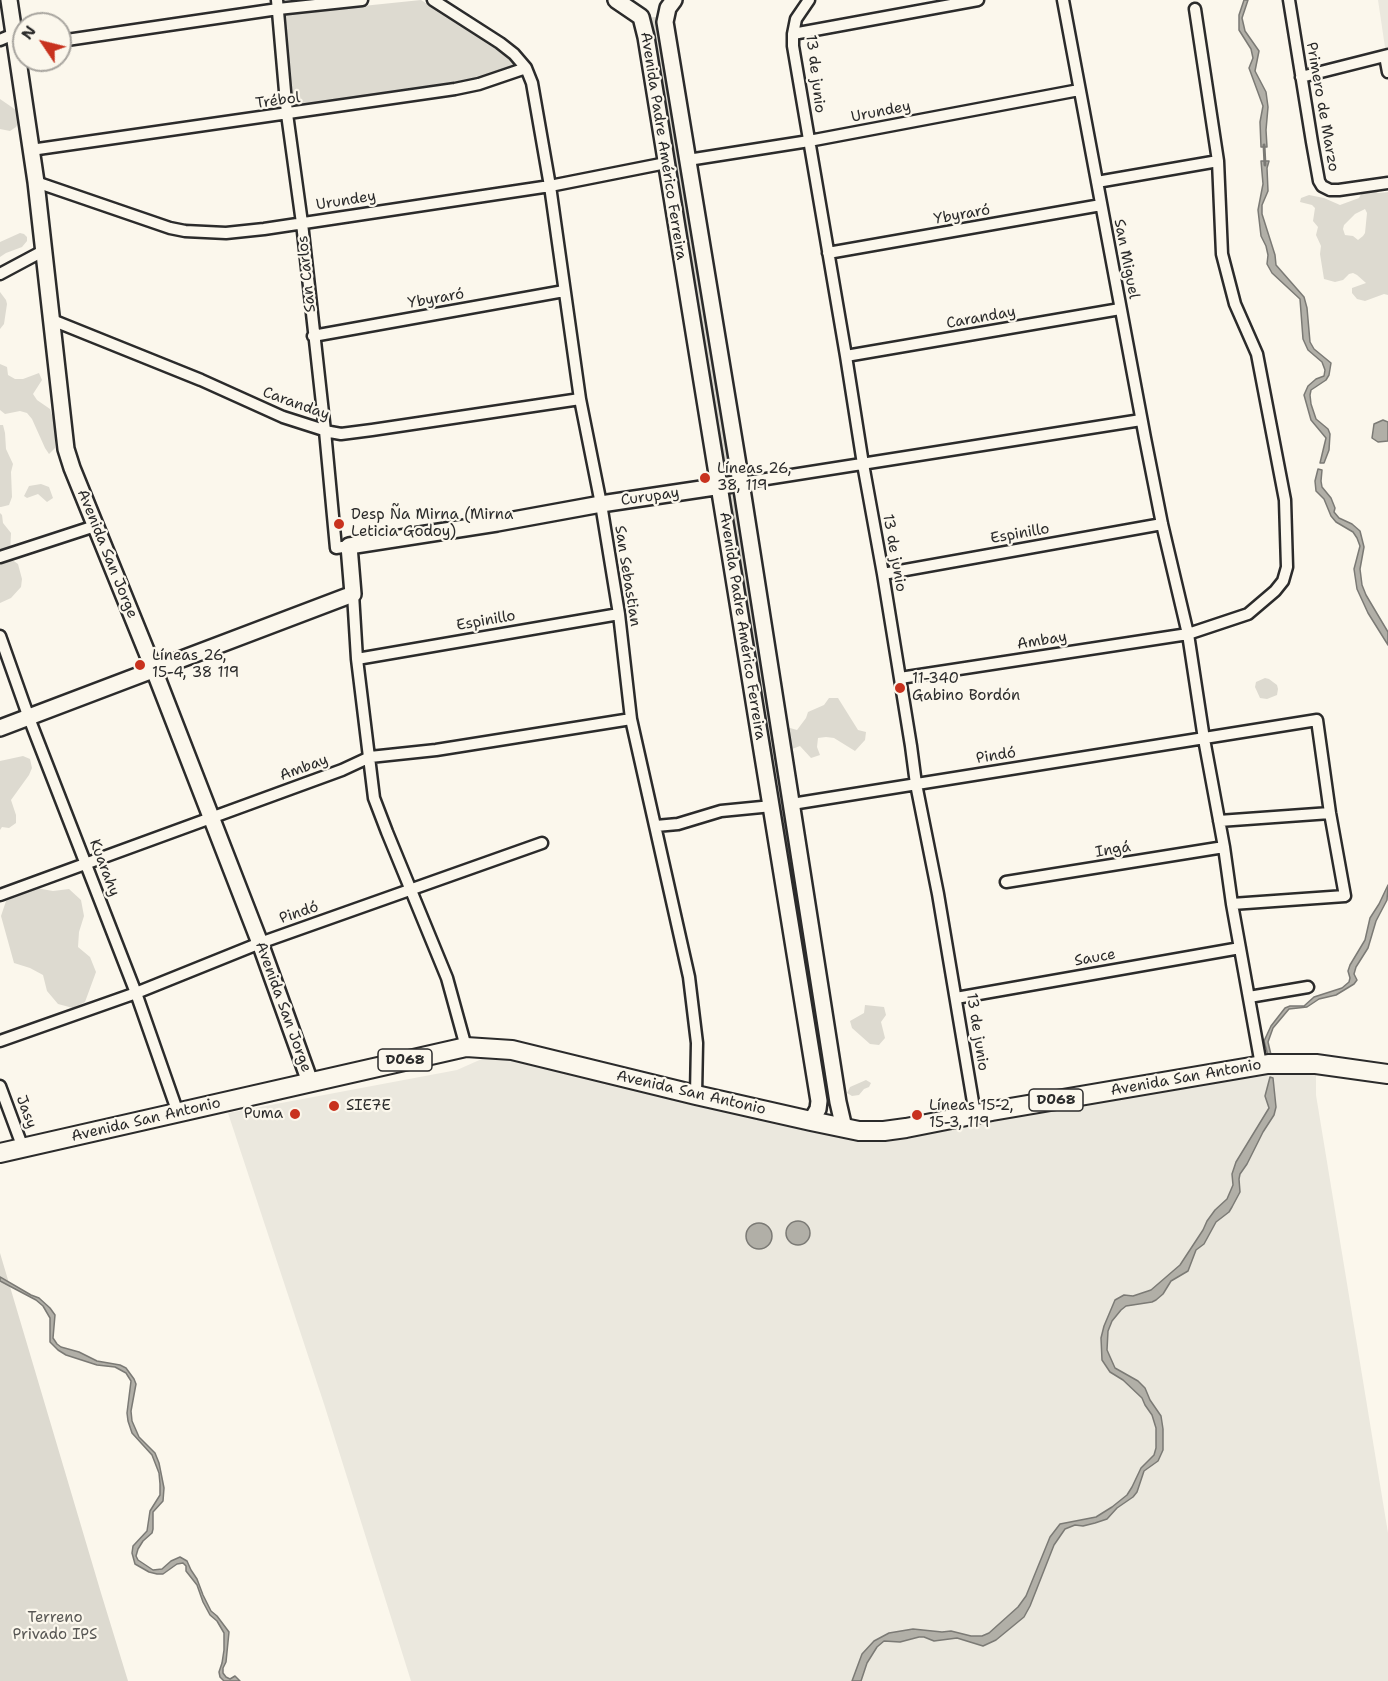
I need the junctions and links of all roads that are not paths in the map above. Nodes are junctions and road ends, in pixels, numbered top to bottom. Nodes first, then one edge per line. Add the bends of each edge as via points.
1 (9, 0) edge
2 (362, 0) edge
3 (434, 0) edge
4 (616, 0) edge
5 (809, 0) edge
6 (978, 0) edge
7 (1063, 0) edge
8 (1289, 0) edge
9 (671, 4) edge
10 (278, 5) edge
11 (1195, 9) dead end
12 (641, 17) junction
13 (12, 25) edge
14 (793, 34) junction
15 (72, 39) edge
16 (1386, 55) edge
17 (526, 68) junction
18 (19, 72) edge
19 (1388, 72) edge
20 (1301, 77) junction
21 (1079, 90) junction
22 (287, 114) junction
23 (809, 141) junction
24 (31, 150) junction
25 (688, 160) junction
26 (1218, 161) junction
27 (666, 163) junction
28 (36, 182) junction
29 (1096, 182) junction
30 (1388, 183) edge
31 (550, 186) junction
32 (1101, 205) junction
33 (302, 223) junction
34 (43, 251) junction
35 (828, 253) junction
36 (0, 274) edge
37 (564, 291) junction
38 (1120, 309) junction
39 (52, 320) junction
40 (313, 336) junction
41 (846, 356) junction
42 (579, 399) junction
43 (1141, 420) junction
44 (325, 431) junction
45 (863, 464) junction
46 (741, 483) junction
47 (720, 487) junction
48 (601, 504) junction
49 (1162, 524) junction
50 (95, 526) junction
51 (343, 547) junction
52 (0, 557) edge
53 (883, 574) junction
54 (353, 594) junction
55 (619, 614) junction
56 (1188, 634) junction
57 (0, 636) edge
58 (357, 659) junction
59 (154, 670) junction
60 (900, 678) junction
61 (29, 718) junction
62 (631, 719) junction
63 (0, 728) edge
64 (1204, 739) junction
65 (370, 757) junction
66 (916, 784) junction
67 (792, 804) junction
68 (772, 806) junction
69 (1330, 813) junction
70 (211, 818) junction
71 (1220, 821) junction
72 (656, 826) junction
73 (542, 843) dead end
74 (1224, 846) junction
75 (86, 863) junction
76 (1006, 882) dead end
77 (411, 890) junction
78 (0, 895) edge
79 (1232, 904) junction
80 (260, 943) junction
81 (1240, 948) junction
82 (1308, 987) dead end
83 (136, 993) junction
84 (1249, 997) junction
85 (956, 998) junction
86 (0, 1041) edge
87 (466, 1047) junction
88 (1270, 1064) junction
89 (1388, 1074) edge
90 (310, 1082) junction
91 (0, 1086) edge
92 (696, 1095) junction
93 (819, 1101) junction
94 (838, 1102) junction
95 (178, 1113) junction
96 (975, 1114) junction
97 (811, 1121) junction
98 (844, 1128) junction
99 (23, 1148) junction
100 (0, 1153) edge

1 - 13 street, Avenida San Jorge
2 - 10 street
3 - 17 street, San Sebastian via 500,43
4 - 12 street, Avenida Padre Américo Ferreira
5 - 14 street, 13 de junio via 796,19
6 - 14 street
7 - 21 street, San Miguel
8 - 20 street, Primero de Marzo
9 - 12 street via 655,17
9 - 25 street, Avenida Padre Américo Ferreira via 665,22
10 - 15 street
10 - 22 street, San Carlos
11 - 26 street, Ambay
12 - 27 street, Avenida Padre Américo Ferreira
14 - 23 street, 13 de junio
16 - 19 street
16 - 20 street
17 - 22 street, Trébol via 455,89
17 - 31 street, San Sebastian
18 - 24 street, Avenida San Jorge
20 - 30 street, Primero de Marzo via 1322,186 1339,190
21 - 23 street, Urundey
21 - 29 street, San Miguel
22 - 24 street, Trébol
22 - 33 street, San Carlos
23 - 25 street, Urundey
23 - 35 street, 13 de junio
24 - 28 street, Avenida San Jorge
25 - 46 street, Avenida Padre Américo Ferreira
26 - 29 street
26 - 56 street, Ambay via 1222,254 1235,304 1257,354 1285,500 1287,567 1275,591 1248,614
27 - 31 street, Urundey
27 - 47 street, Avenida Padre Américo Ferreira
28 - 33 street, Urundey via 184,231 226,233
28 - 34 street, Avenida San Jorge
29 - 32 street, San Miguel
31 - 33 street, Urundey
31 - 37 street, San Sebastian
32 - 35 street, Ybyraró
32 - 38 street, San Miguel
33 - 40 street, San Carlos
34 - 36 street
34 - 39 street, Avenida San Jorge
35 - 41 street, 13 de junio
37 - 40 street, Ybyraró
37 - 42 street, San Sebastian
38 - 41 street, Caranday
38 - 43 street, San Miguel
39 - 44 street, Caranday via 275,414
39 - 50 street, Avenida San Jorge via 66,449
40 - 44 street, San Carlos
41 - 45 street, 13 de junio
42 - 44 street, Caranday via 341,434
42 - 48 street, San Sebastian
43 - 45 street, Curupay
43 - 49 street, San Miguel
44 - 51 street, San Carlos
45 - 46 street, Curupay
45 - 53 street, 13 de junio
46 - 47 street, Curupay
46 - 67 street, Avenida Padre Américo Ferreira
47 - 48 street, Curupay
47 - 68 street, Avenida Padre Américo Ferreira
48 - 51 street, Curupay
48 - 55 street, San Sebastian
49 - 53 street, Espinillo
49 - 56 street, San Miguel
50 - 52 street
50 - 59 street, Avenida San Jorge
51 - 54 street, San Carlos
53 - 60 street, 13 de junio
54 - 58 street, San Carlos
54 - 59 street
55 - 58 street, Espinillo
55 - 62 street, San Sebastian
56 - 60 street, Ambay
56 - 64 street, San Miguel
57 - 61 street, Kuarahy
58 - 65 street, San Carlos
59 - 61 street
59 - 70 street, Avenida San Jorge
60 - 66 street, 13 de junio
61 - 63 street
61 - 75 street, Kuarahy
62 - 65 street, Ambay
62 - 72 street, San Sebastian
64 - 66 street, Pindó
64 - 69 street, Pindó via 1317,720
64 - 71 street, San Miguel
65 - 70 street, Ambay
65 - 77 street, San Carlos via 374,798
66 - 67 street, Pindó
66 - 85 street, 13 de junio
67 - 94 street, Avenida Padre Américo Ferreira
68 - 72 street via 721,811
68 - 93 street, Avenida Padre Américo Ferreira
69 - 71 street
69 - 79 street via 1345,896
70 - 75 street, Ambay
70 - 80 street, Avenida San Jorge
71 - 74 street, San Miguel
72 - 92 street, San Sebastian via 688,977 697,1043
73 - 77 street, Pindó
74 - 76 street, Ingá
74 - 79 street, San Miguel
75 - 78 street, Ambay
75 - 83 street, Kuarahy
77 - 80 street, Pindó
77 - 87 street, San Carlos via 447,978
79 - 81 street, San Miguel
80 - 83 street, Pindó
80 - 90 street, Avenida San Jorge
81 - 84 street, San Miguel
81 - 85 street, Sauce
82 - 84 street
83 - 86 street, Pindó
83 - 95 street, Kuarahy
84 - 88 street, San Miguel
85 - 96 street, 13 de junio
87 - 90 main road, Avenida San Antonio / D068
87 - 92 main road, Avenida San Antonio / D068 via 512,1050
88 - 89 main road, Avenida San Antonio / D068 via 1316,1064
88 - 96 main road, Avenida San Antonio / D068
90 - 95 main road, Avenida San Antonio / D068
91 - 99 street, Jasy
92 - 97 main road, Avenida San Antonio / D068
93 - 94 street
93 - 97 street
94 - 98 street, Avenida Padre Américo Ferreira
95 - 99 main road, Avenida San Antonio / D068
96 - 98 main road, Avenida San Antonio / D068 via 884,1131
97 - 98 main road, Avenida San Antonio / D068
99 - 100 main road, Avenida San Antonio / D068

